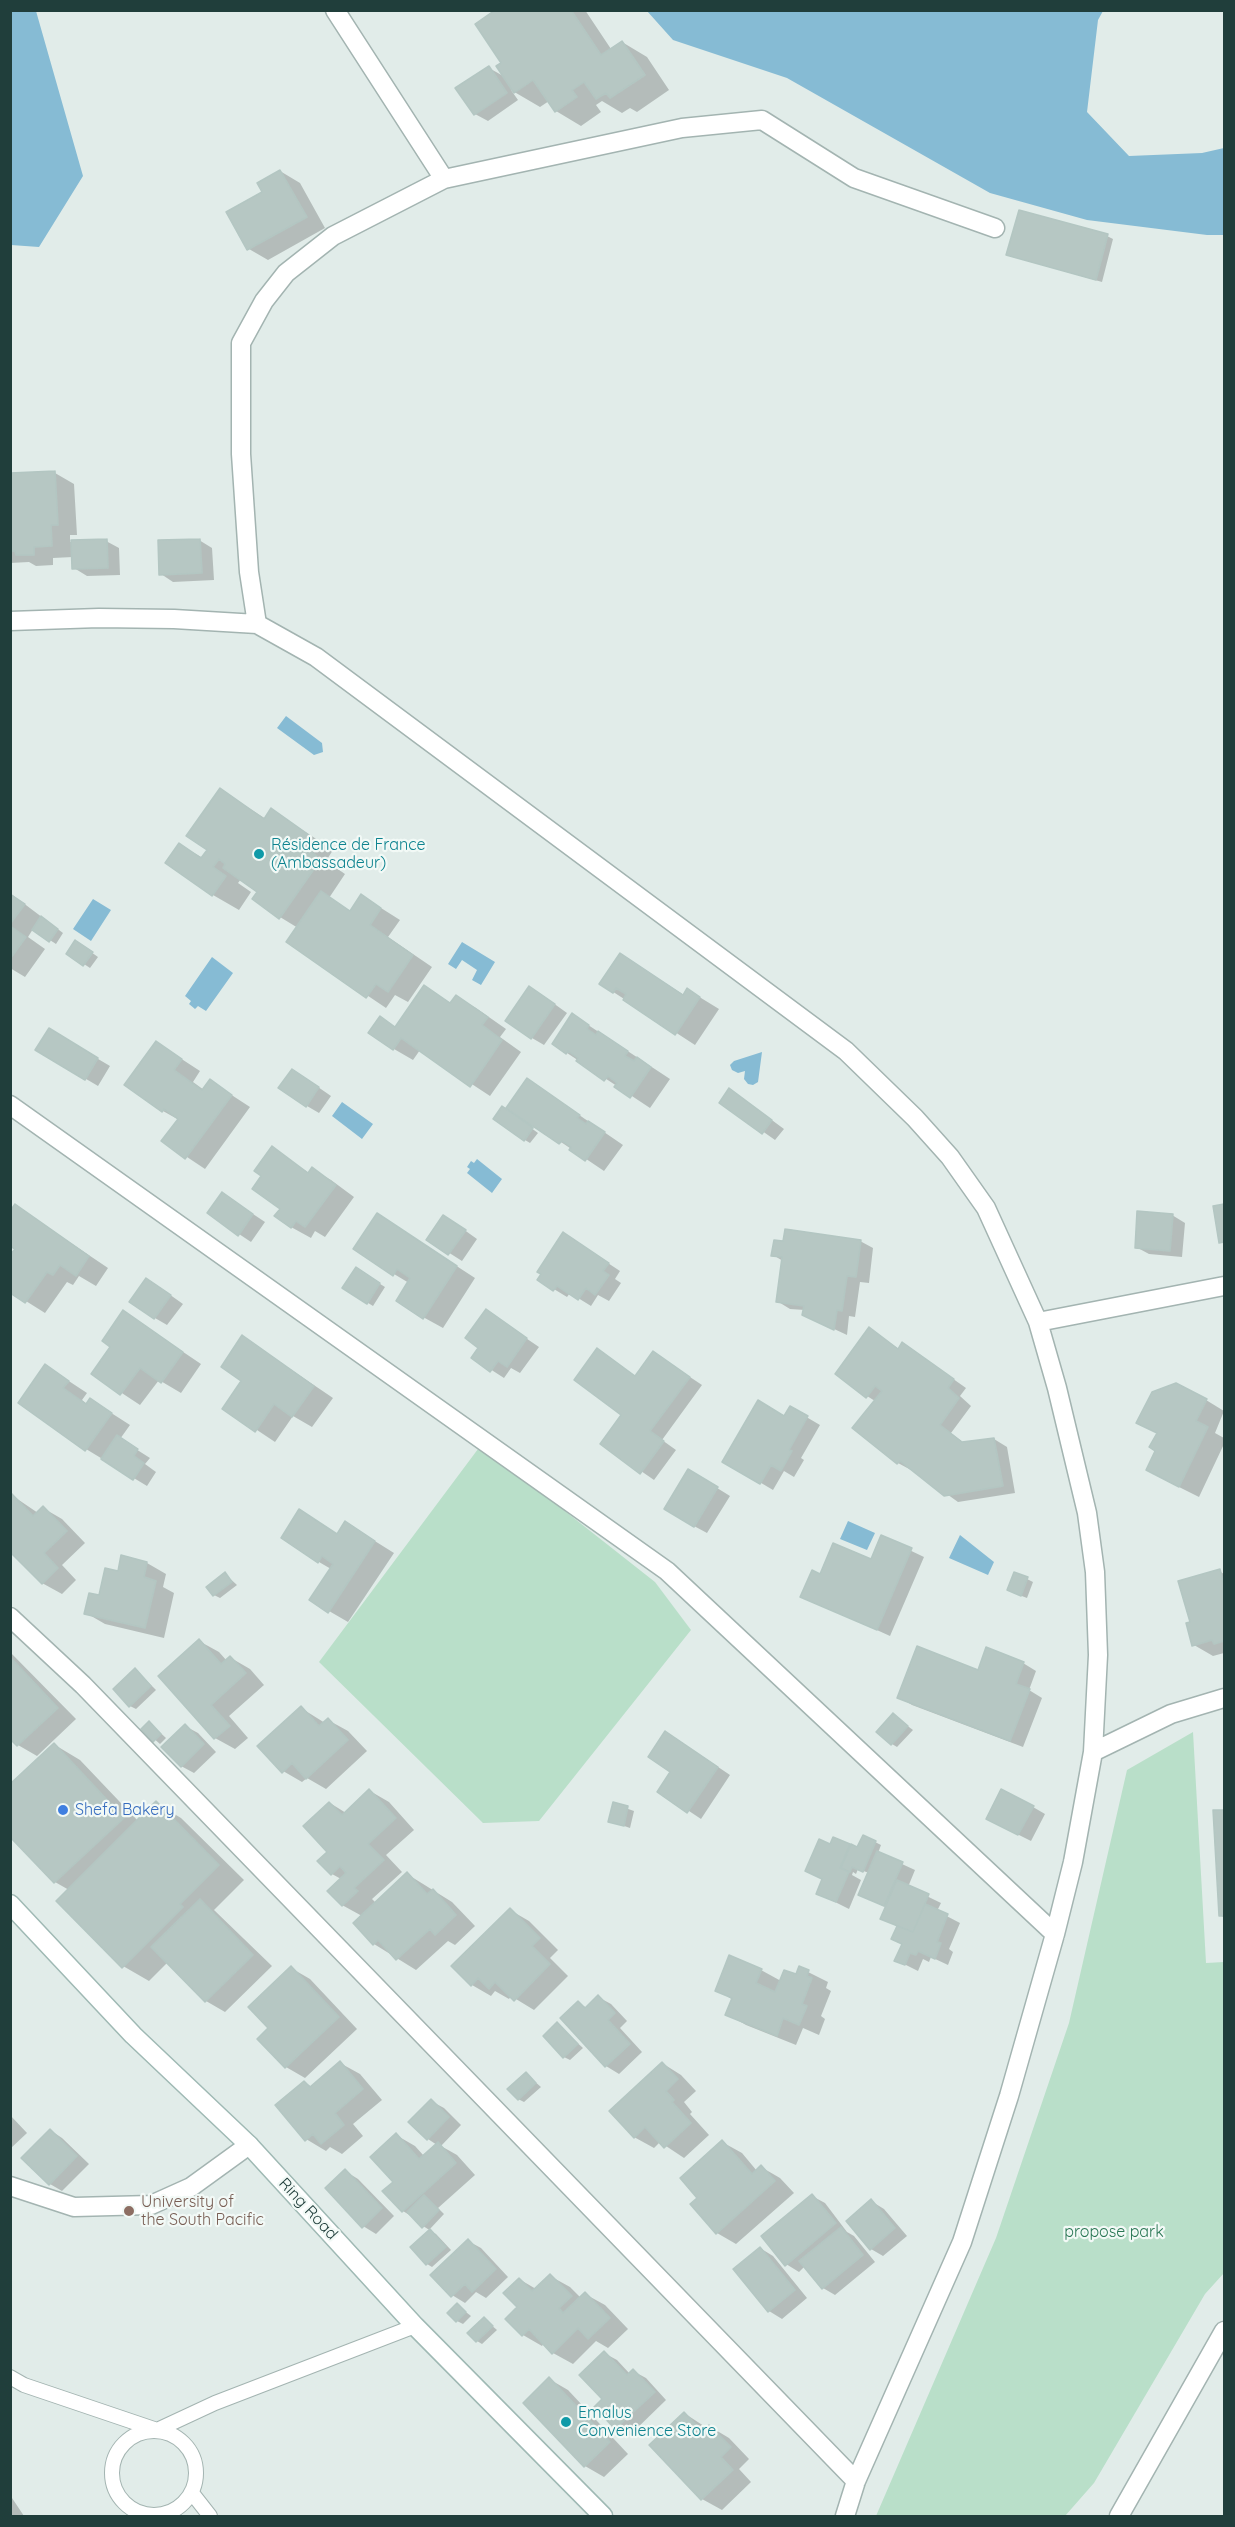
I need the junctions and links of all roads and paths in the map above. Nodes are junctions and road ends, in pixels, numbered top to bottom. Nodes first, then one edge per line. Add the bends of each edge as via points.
1 (335, 10) edge
2 (444, 179) junction
3 (995, 228) dead end
4 (10, 621) edge
5 (257, 624) junction
6 (10, 1105) edge
7 (1224, 1286) edge
8 (1038, 1322) junction
9 (10, 1617) edge
10 (1224, 1698) edge
11 (1093, 1752) junction
12 (10, 1904) edge
13 (1055, 1934) junction
14 (249, 2145) junction
15 (10, 2186) edge
16 (415, 2326) junction
17 (1224, 2331) edge
18 (10, 2377) edge
19 (157, 2430) junction
20 (856, 2481) junction
21 (192, 2493) junction
22 (210, 2517) edge
23 (603, 2517) edge
24 (845, 2517) edge
25 (1119, 2517) edge

1 - 2 street
2 - 3 street via 682,128 762,120 854,178
2 - 5 street via 333,236 286,273 241,343 241,454 249,572
4 - 5 street via 99,618
5 - 8 street via 316,657 846,1051 950,1157 986,1208
6 - 13 street via 667,1571
7 - 8 street
8 - 11 street via 1087,1513 1095,1572 1098,1655
9 - 20 street via 83,1685
10 - 11 street via 1171,1714
11 - 13 street
12 - 14 street, Ring Road via 133,2035
13 - 20 street via 962,2242
14 - 15 street via 191,2187 151,2205 74,2207
14 - 16 street, Ring Road
16 - 19 lane via 215,2403
16 - 23 street, Ring Road
17 - 25 street
18 - 19 lane
19 - 21 lane via 173,2434 186,2445 194,2460 196,2476
19 - 21 lane via 140,2432 115,2453 111,2469 113,2486 134,2511 150,2516 167,2514
20 - 24 street
21 - 22 lane

